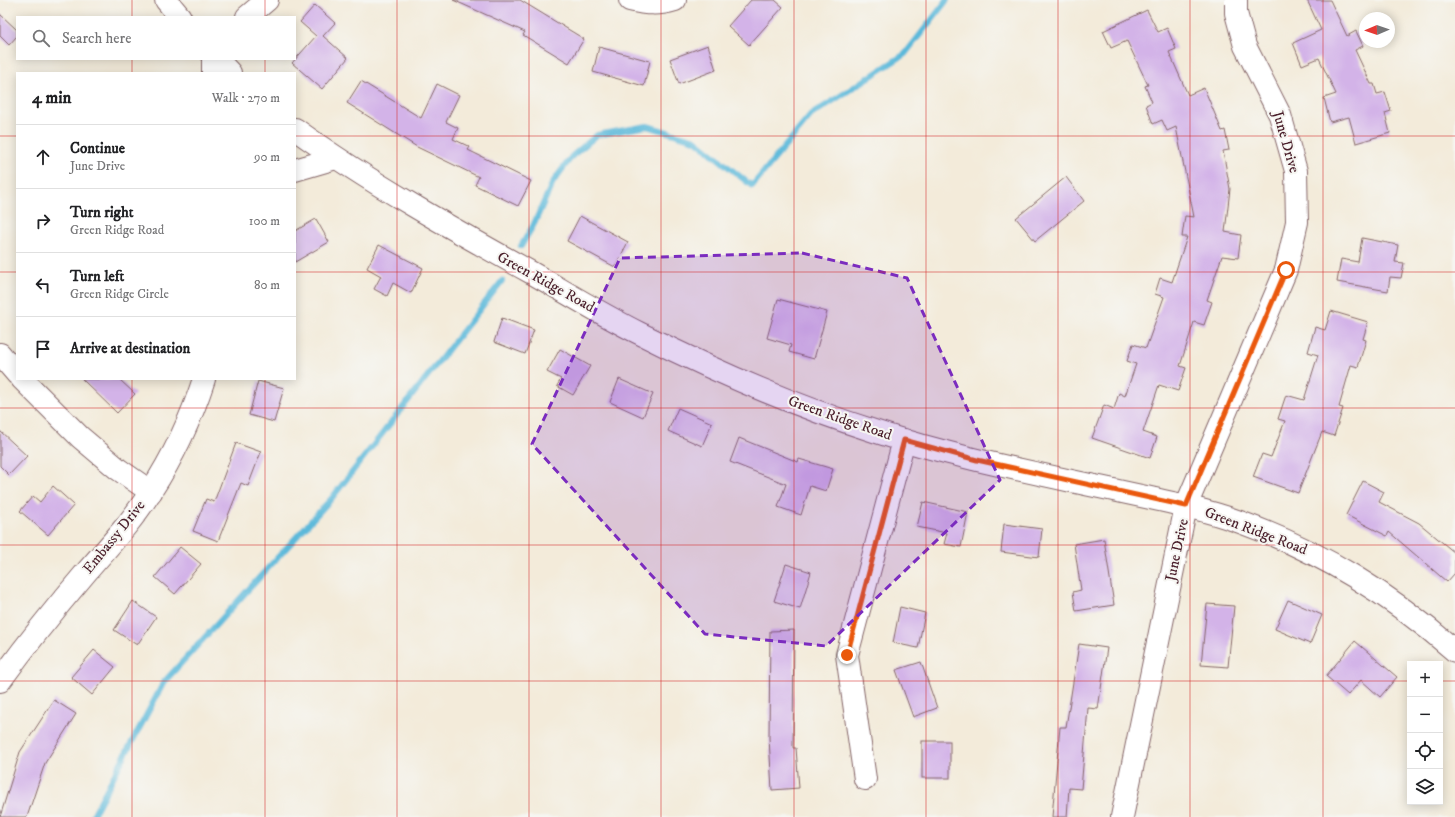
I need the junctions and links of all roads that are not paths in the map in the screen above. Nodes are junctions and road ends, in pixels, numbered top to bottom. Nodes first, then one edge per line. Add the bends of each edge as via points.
1 (166, 0) edge
2 (266, 0) edge
3 (630, 0) edge
4 (675, 0) edge
5 (1236, 0) edge
6 (179, 16) edge
7 (248, 16) edge
8 (213, 60) edge
9 (217, 60) edge
10 (213, 72) edge
11 (229, 72) edge
12 (296, 130) edge
13 (336, 158) junction
14 (296, 170) edge
15 (0, 354) edge
16 (16, 373) edge
17 (23, 380) edge
18 (204, 380) edge
19 (904, 440) junction
20 (151, 492) junction
21 (1186, 506) junction
22 (1455, 651) edge
23 (0, 681) edge
24 (865, 779) dead end
25 (1122, 817) edge

1 - 6 street
2 - 7 street
3 - 4 street via 646,4
5 - 21 street, June Drive via 1236,13 1245,46 1280,115 1296,171 1297,222 1286,270
8 - 10 street
9 - 11 street
12 - 13 street, Green Ridge Road
13 - 14 street
13 - 19 street, Green Ridge Road via 449,227 635,331 706,366 778,396
15 - 16 street
17 - 20 street via 80,438
18 - 20 street, Embassy Drive via 191,417
19 - 21 street, Green Ridge Road via 977,460
19 - 24 street via 847,655
20 - 23 street, Embassy Drive via 131,520 38,628
21 - 22 street, Green Ridge Road via 1240,522 1336,564 1421,621
21 - 25 street, June Drive

